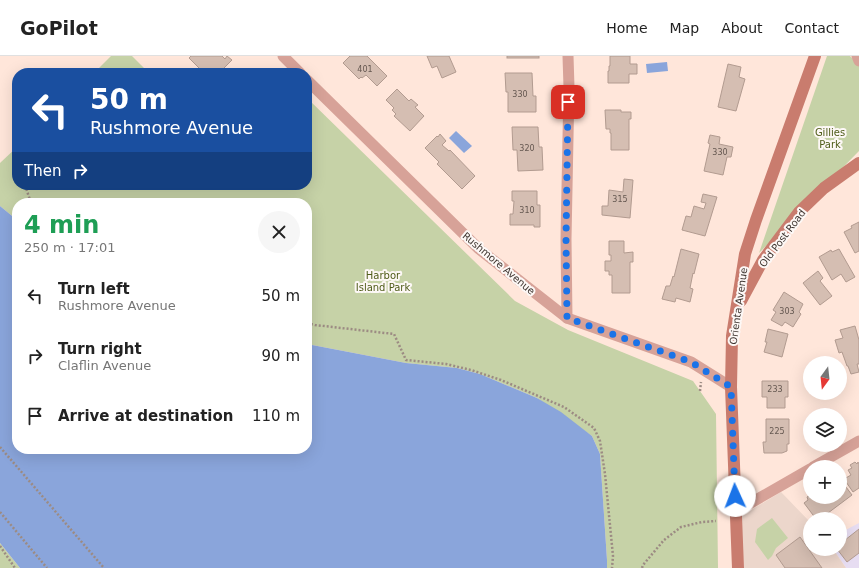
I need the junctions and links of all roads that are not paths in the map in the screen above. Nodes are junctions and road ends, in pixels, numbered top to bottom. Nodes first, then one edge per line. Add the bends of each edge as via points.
1 (283, 56) edge
2 (568, 56) edge
3 (815, 56) edge
4 (857, 56) edge
5 (859, 61) edge
6 (295, 68) edge
7 (312, 85) edge
8 (859, 163) edge
9 (736, 309) junction
10 (567, 318) junction
11 (731, 387) junction
12 (859, 441) edge
13 (825, 460) edge
14 (803, 473) edge
15 (735, 512) junction
16 (738, 568) edge

1 - 6 street
2 - 10 street
3 - 9 street, Orienta Avenue via 745,254
4 - 5 street
7 - 10 street, Rushmore Avenue via 479,250
8 - 9 street, Old Post Road via 824,188 799,212 763,260
9 - 11 street, Orienta Avenue via 732,336
10 - 11 street, Rushmore Avenue via 691,362
11 - 15 street, Orienta Avenue
12 - 13 street
14 - 15 street
15 - 16 street, Orienta Avenue

